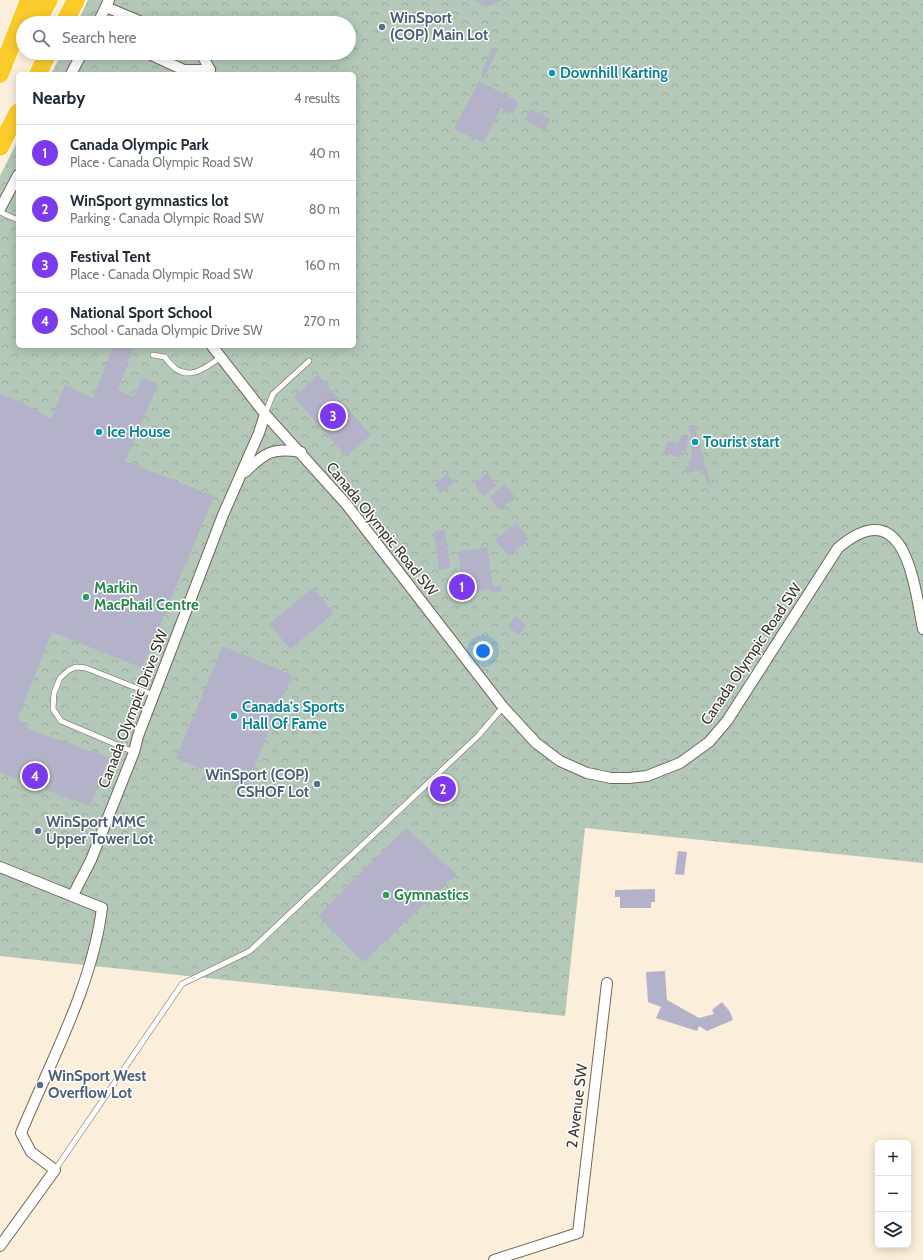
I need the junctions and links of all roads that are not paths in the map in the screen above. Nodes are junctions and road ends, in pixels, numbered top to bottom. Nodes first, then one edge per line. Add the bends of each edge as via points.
1 (29, 0) edge
2 (49, 0) edge
3 (76, 0) edge
4 (108, 3) edge
5 (23, 16) edge
6 (40, 16) edge
7 (68, 16) edge
8 (102, 16) edge
9 (131, 16) edge
10 (16, 33) edge
11 (16, 58) edge
12 (45, 60) edge
13 (78, 60) edge
14 (162, 60) edge
15 (204, 60) edge
16 (39, 72) edge
17 (72, 72) edge
18 (209, 72) edge
19 (0, 74) edge
20 (0, 87) edge
21 (16, 116) edge
22 (0, 147) edge
23 (16, 179) edge
24 (0, 211) edge
25 (16, 219) edge
26 (214, 348) edge
27 (153, 355) dead end
28 (221, 357) junction
29 (309, 361) dead end
30 (265, 414) junction
31 (301, 452) junction
32 (241, 476) junction
33 (923, 629) edge
34 (154, 695) junction
35 (503, 707) junction
36 (134, 752) junction
37 (0, 867) edge
38 (73, 895) junction
39 (607, 983) dead end
40 (55, 1170) junction
41 (0, 1246) edge
42 (494, 1260) edge

1 - 5 highway
2 - 6 highway
3 - 7 highway
4 - 8 street
4 - 9 street
10 - 19 highway
11 - 20 highway
12 - 16 highway
13 - 17 street
14 - 18 street via 184,70
15 - 18 street
21 - 22 highway
23 - 24 street
24 - 25 lane
26 - 28 street, Canada Olympic Road SW
27 - 28 lane via 166,357 172,367 182,373 198,372
28 - 30 street, Canada Olympic Road SW
29 - 30 lane via 273,394
30 - 31 street, Canada Olympic Road SW
30 - 32 street, Canada Olympic Drive SW
31 - 32 street via 285,449 263,455
31 - 35 street, Canada Olympic Road SW via 347,505
32 - 34 street, Canada Olympic Drive SW via 223,515
33 - 35 street, Canada Olympic Road SW via 911,566 900,543 885,532 867,531 856,534 838,548 728,721 709,742 680,763 647,776 629,778 611,778 587,773 560,761 536,743
34 - 36 street, Canada Olympic Drive SW
34 - 36 lane via 76,666 60,678 54,693 53,709 61,721
35 - 40 lane via 478,736 250,951 182,984
36 - 38 street, Canada Olympic Drive SW via 91,860
37 - 38 street
38 - 40 street via 102,908 99,933 73,1011 22,1134 31,1152
39 - 42 street, 2 Avenue SW via 578,1233
40 - 41 street

